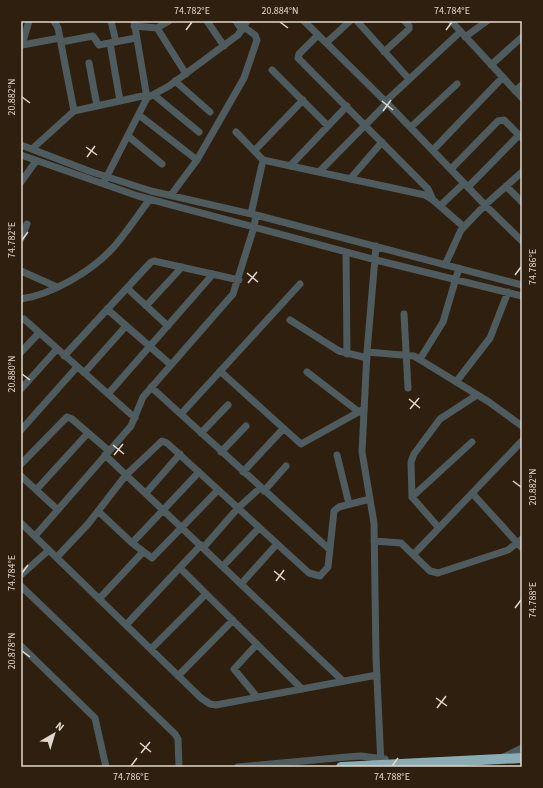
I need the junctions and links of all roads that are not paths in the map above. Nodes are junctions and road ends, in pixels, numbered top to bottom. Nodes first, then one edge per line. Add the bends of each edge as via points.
1 (29, 21) edge
2 (54, 21) edge
3 (110, 21) edge
4 (169, 21) edge
5 (207, 21) edge
6 (236, 21) edge
7 (304, 21) edge
8 (350, 21) edge
9 (357, 21) edge
10 (405, 21) edge
11 (451, 21) edge
12 (487, 21) edge
13 (134, 24) edge
14 (245, 26) edge
15 (158, 28) junction
16 (463, 34) junction
17 (318, 35) junction
18 (522, 37) edge
19 (136, 38) junction
20 (61, 40) junction
21 (113, 43) junction
22 (326, 43) junction
23 (224, 46) junction
24 (384, 52) junction
25 (89, 63) dead end
26 (491, 65) junction
27 (272, 70) dead end
28 (186, 74) junction
29 (503, 77) junction
30 (410, 79) junction
31 (176, 81) junction
32 (457, 84) dead end
33 (522, 85) edge
34 (515, 91) junction
35 (149, 96) junction
36 (522, 98) edge
37 (303, 100) junction
38 (120, 101) junction
39 (387, 102) junction
40 (97, 106) junction
41 (347, 106) junction
42 (74, 111) junction
43 (210, 112) dead end
44 (139, 115) junction
45 (366, 125) junction
46 (328, 126) junction
47 (411, 127) junction
48 (199, 132) dead end
49 (236, 132) dead end
50 (128, 136) junction
51 (520, 136) edge
52 (382, 142) junction
53 (32, 149) junction
54 (22, 150) edge
55 (254, 150) junction
56 (433, 150) junction
57 (36, 160) junction
58 (197, 160) junction
59 (263, 160) junction
60 (162, 164) dead end
61 (290, 166) junction
62 (451, 169) junction
63 (319, 172) junction
64 (522, 172) edge
65 (107, 177) junction
66 (350, 179) junction
67 (21, 182) edge
68 (104, 184) junction
69 (466, 185) junction
70 (506, 186) junction
71 (171, 196) junction
72 (150, 199) junction
73 (433, 200) junction
74 (522, 202) edge
75 (485, 205) junction
76 (440, 206) junction
77 (254, 214) junction
78 (27, 224) dead end
79 (254, 227) junction
80 (464, 227) junction
81 (21, 239) edge
82 (522, 242) edge
83 (376, 246) junction
84 (346, 252) junction
85 (376, 260) junction
86 (445, 265) junction
87 (182, 267) junction
88 (459, 268) junction
89 (21, 271) edge
90 (213, 274) junction
91 (239, 280) junction
92 (457, 280) junction
93 (300, 284) dead end
94 (522, 285) edge
95 (57, 287) junction
96 (127, 288) junction
97 (508, 292) junction
98 (522, 296) edge
99 (21, 299) edge
100 (146, 306) junction
101 (107, 309) junction
102 (404, 314) dead end
103 (24, 320) dead end
104 (290, 320) dead end
105 (126, 326) junction
106 (168, 326) junction
107 (39, 333) junction
108 (150, 346) junction
109 (57, 349) junction
110 (21, 352) edge
111 (347, 354) junction
112 (367, 355) junction
113 (405, 355) junction
114 (64, 356) junction
115 (420, 359) junction
116 (171, 365) junction
117 (77, 367) junction
118 (220, 371) junction
119 (307, 372) dead end
120 (84, 373) junction
121 (456, 382) junction
122 (151, 387) junction
123 (408, 388) dead end
124 (21, 389) edge
125 (108, 394) junction
126 (478, 395) junction
127 (228, 405) dead end
128 (362, 410) junction
129 (181, 414) junction
130 (135, 418) junction
131 (246, 426) dead end
132 (522, 426) edge
133 (284, 429) junction
134 (21, 430) edge
135 (88, 433) junction
136 (201, 433) junction
137 (522, 441) edge
138 (472, 442) dead end
139 (221, 452) junction
140 (107, 453) junction
141 (180, 454) junction
142 (337, 455) dead end
143 (21, 464) edge
144 (286, 466) dead end
145 (199, 472) junction
146 (243, 472) junction
147 (126, 475) junction
148 (21, 476) edge
149 (36, 490) junction
150 (218, 490) junction
151 (262, 490) junction
152 (146, 493) junction
153 (472, 493) junction
154 (412, 497) junction
155 (370, 499) junction
156 (349, 504) junction
157 (238, 508) junction
158 (58, 510) junction
159 (163, 510) junction
160 (98, 511) junction
161 (22, 525) edge
162 (182, 528) junction
163 (259, 528) junction
164 (439, 528) junction
165 (35, 536) junction
166 (374, 541) junction
167 (132, 543) junction
168 (521, 543) edge
169 (277, 544) junction
170 (202, 547) junction
171 (49, 550) junction
172 (329, 550) junction
173 (143, 552) junction
174 (414, 554) junction
175 (57, 557) junction
176 (223, 566) junction
177 (180, 568) junction
178 (21, 575) edge
179 (241, 584) junction
180 (21, 586) edge
181 (206, 594) junction
182 (99, 599) junction
183 (233, 620) junction
184 (126, 625) junction
185 (257, 644) junction
186 (21, 646) edge
187 (151, 649) junction
188 (377, 675) junction
189 (178, 676) junction
190 (343, 681) junction
191 (302, 689) junction
192 (257, 697) junction
193 (522, 748) edge
194 (522, 758) edge
195 (500, 759) junction
196 (380, 761) junction
197 (106, 767) edge
198 (179, 767) edge
199 (238, 767) edge
200 (341, 767) edge

1 - 20 street via 22,45
2 - 20 street
3 - 21 street
4 - 15 street
5 - 23 street
6 - 14 street
7 - 17 street
8 - 22 street
9 - 24 street
10 - 24 street via 409,29
11 - 16 street
12 - 16 street
13 - 15 street
13 - 19 street
14 - 23 street
14 - 58 street via 257,40 247,72
15 - 28 street
16 - 26 street
16 - 30 street
17 - 22 street
17 - 41 street via 298,58
18 - 26 street
19 - 21 street
19 - 35 street
20 - 21 street via 93,36 97,45
20 - 42 street
21 - 38 street
22 - 39 street
23 - 28 street
24 - 30 street
25 - 40 street
26 - 29 street
27 - 37 street
28 - 31 street
29 - 34 street
29 - 56 street
30 - 39 street
31 - 35 street
31 - 43 street
32 - 47 street
33 - 34 street
34 - 36 street
35 - 38 street
35 - 44 street
35 - 48 street
37 - 46 street
37 - 55 street
38 - 40 street
39 - 45 street
39 - 47 street
40 - 42 street
41 - 45 street
41 - 46 street
42 - 53 street
44 - 50 street
44 - 58 street
45 - 52 street
45 - 63 street
46 - 61 street
47 - 56 street
49 - 55 street
50 - 60 street
50 - 65 street
51 - 62 street via 504,120 498,121
51 - 69 street
52 - 66 street
52 - 73 street via 428,189
53 - 54 street
53 - 65 street
54 - 57 street
55 - 59 street
56 - 62 street
57 - 67 street
57 - 68 street
58 - 71 street
59 - 61 street
59 - 77 street
61 - 63 street
62 - 69 street
63 - 66 street
64 - 70 street
65 - 68 street
65 - 71 street
66 - 73 street
68 - 72 street
69 - 75 street
69 - 76 street
70 - 74 street
70 - 75 street
71 - 77 street
72 - 79 street
72 - 95 street via 111,249 79,274
73 - 76 street
75 - 80 street
75 - 82 street
76 - 80 street
77 - 79 street
77 - 83 street
78 - 81 street
79 - 84 street
79 - 91 street
80 - 86 street
83 - 85 street
83 - 86 street
84 - 85 street
84 - 111 street
85 - 92 street
85 - 112 street
86 - 88 street
87 - 90 street
87 - 96 street via 151,262
87 - 100 street
88 - 92 street
88 - 94 street
89 - 95 street
90 - 91 street
90 - 106 street
91 - 116 street via 233,294
92 - 97 street
92 - 115 street via 441,326
93 - 118 street
95 - 99 street via 35,297
96 - 100 street
96 - 101 street
97 - 98 street
97 - 121 street via 490,338
100 - 106 street
101 - 105 street
101 - 114 street
102 - 113 street
103 - 107 street
104 - 111 street
105 - 108 street
105 - 120 street
106 - 108 street
107 - 109 street
107 - 110 street
108 - 116 street
108 - 125 street
109 - 114 street
109 - 124 street
111 - 112 street
112 - 113 street
112 - 128 street
113 - 115 street
113 - 123 street
114 - 117 street
115 - 121 street
116 - 122 street
117 - 120 street
117 - 134 street
118 - 129 street
118 - 133 street
119 - 128 street
120 - 125 street
121 - 126 street
122 - 129 street
122 - 130 street via 141,400
125 - 130 street
126 - 132 street
126 - 154 street via 440,419 414,454 411,462
127 - 136 street
128 - 133 street via 304,443 297,442
128 - 155 street via 362,452
129 - 136 street
130 - 140 street
131 - 139 street
133 - 146 street
135 - 140 street
135 - 143 street via 70,418 65,418
135 - 149 street
136 - 139 street
137 - 153 street
138 - 154 street
139 - 146 street
140 - 147 street
140 - 158 street
141 - 145 street
141 - 147 street via 167,443 160,442
141 - 152 street
142 - 156 street
144 - 151 street
145 - 150 street
145 - 159 street
146 - 151 street
147 - 152 street
147 - 160 street
148 - 149 street
149 - 158 street
150 - 157 street
150 - 162 street
151 - 157 street
151 - 172 street
152 - 159 street
153 - 164 street
153 - 168 street
154 - 164 street
155 - 156 street
155 - 166 street
156 - 172 street via 338,507 332,513
157 - 163 street
157 - 170 street
158 - 165 street
159 - 162 street
159 - 167 street
160 - 167 street
160 - 175 street
161 - 165 street
162 - 170 street
162 - 173 street via 155,557 149,557
163 - 169 street
163 - 176 street
164 - 174 street
165 - 171 street
166 - 174 street via 401,543
166 - 188 street
167 - 173 street
168 - 174 street via 508,550 438,573 430,571
169 - 172 street via 315,576 320,576 326,571
169 - 179 street
170 - 176 street
170 - 177 street
171 - 175 street
171 - 178 street
173 - 182 street
175 - 182 street
176 - 179 street
177 - 181 street
177 - 184 street
179 - 190 street
180 - 198 street via 175,734 179,743
181 - 183 street
181 - 187 street
182 - 184 street
183 - 185 street
183 - 189 street
184 - 187 street
185 - 191 street
185 - 192 street via 234,669
186 - 197 street via 95,718
187 - 189 street
188 - 190 street
188 - 196 street
189 - 192 street via 210,704
190 - 191 street
191 - 192 street
193 - 195 street
194 - 195 highway
195 - 196 highway via 399,764
196 - 199 street via 347,757
196 - 200 highway

